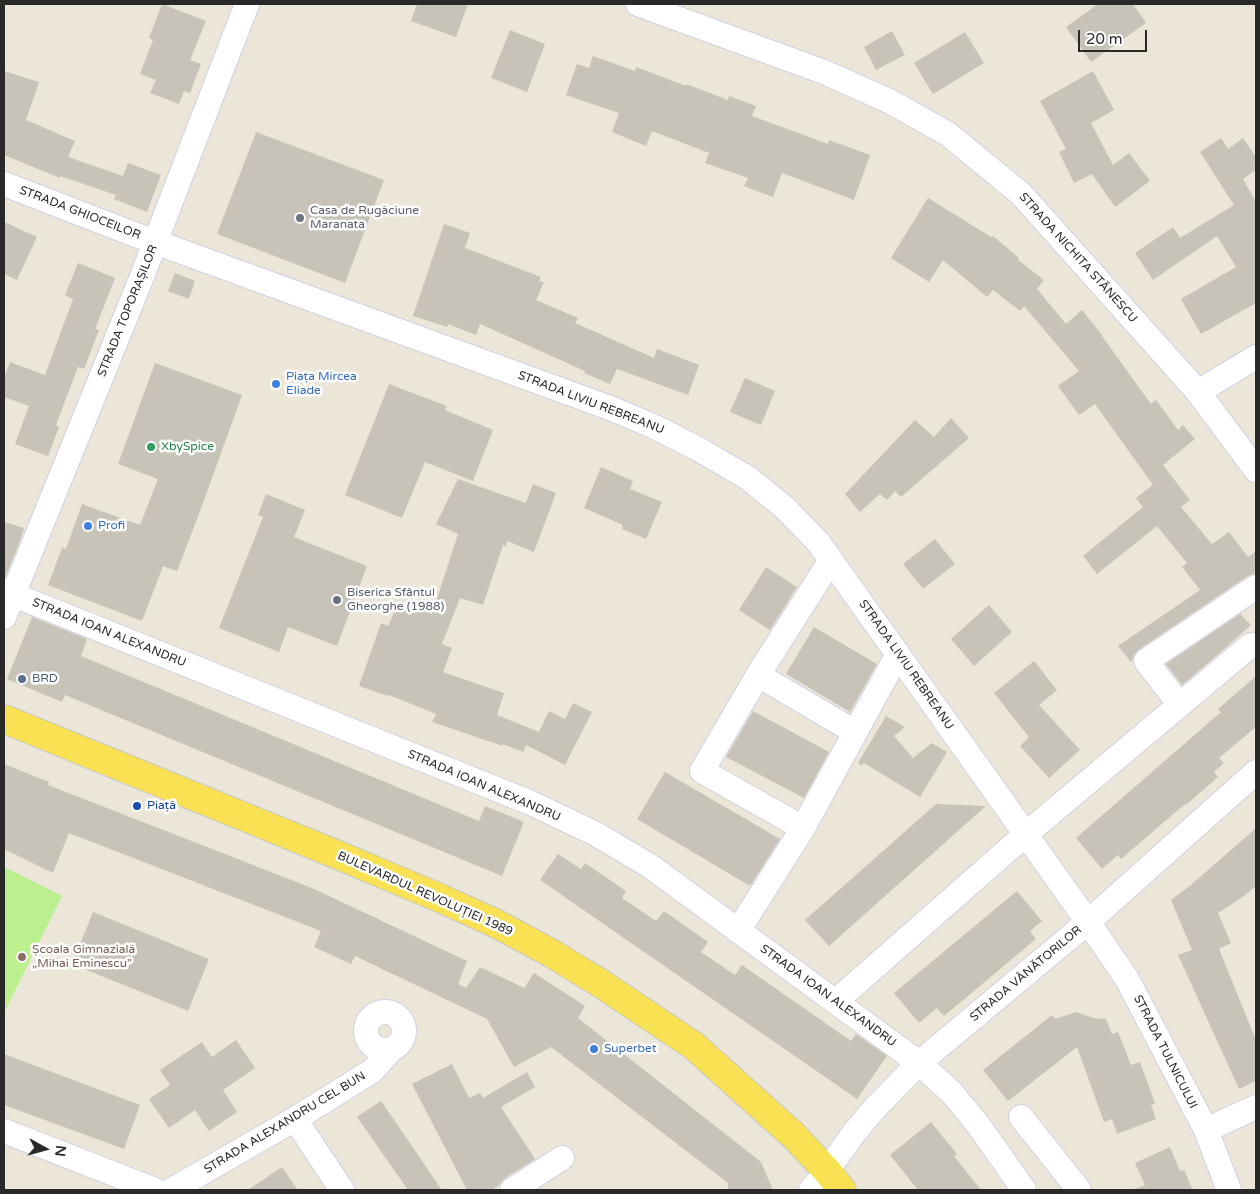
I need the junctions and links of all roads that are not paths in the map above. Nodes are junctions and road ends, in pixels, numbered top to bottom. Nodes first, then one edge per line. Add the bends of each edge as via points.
1 (247, 4) edge
2 (638, 4) edge
3 (4, 184) edge
4 (156, 242) junction
5 (1256, 357) edge
6 (1198, 392) junction
7 (1256, 470) edge
8 (831, 560) junction
9 (1256, 587) edge
10 (8, 593) edge
11 (4, 618) edge
12 (1251, 645) dead end
13 (898, 654) junction
14 (758, 675) junction
15 (1180, 705) junction
16 (4, 719) edge
17 (855, 732) junction
18 (1256, 772) edge
19 (803, 828) junction
20 (1026, 834) junction
21 (1088, 922) junction
22 (738, 931) junction
23 (836, 1001) junction
24 (382, 1047) dead end
25 (920, 1063) junction
26 (1256, 1107) edge
27 (1020, 1117) dead end
28 (294, 1119) junction
29 (1206, 1130) junction
30 (4, 1131) edge
31 (562, 1158) dead end
32 (826, 1184) edge
33 (155, 1190) edge
34 (172, 1190) edge
35 (342, 1190) edge
36 (512, 1190) edge
37 (1024, 1190) edge
38 (1078, 1190) edge
39 (1229, 1190) edge

1 - 4 street, STRADA TOPORAȘILOR
2 - 6 street, STRADA NICHITA STĂNESCU via 824,72 889,101 948,134 1021,194
3 - 4 street, STRADA GHIOCEILOR
4 - 8 street, STRADA LIVIU REBREANU via 601,404 655,427 748,478 785,508
4 - 10 street, STRADA TOPORAȘILOR
5 - 6 street
6 - 7 street, STRADA NICHITA STĂNESCU
8 - 13 street, STRADA LIVIU REBREANU
8 - 14 street
9 - 15 street via 1146,661
10 - 11 street, STRADA TOPORAȘILOR
10 - 22 street, STRADA IOAN ALEXANDRU via 531,803 596,834 650,866
12 - 15 street
13 - 17 street
13 - 20 street, STRADA LIVIU REBREANU
14 - 17 street
14 - 19 street via 702,771
15 - 20 street
16 - 32 main road, BULEVARDUL REVOLUȚIEI 1989 via 442,899 551,954 694,1046 793,1135
17 - 19 street
18 - 21 street, STRADA VÂNĂTORILOR
19 - 22 street
20 - 21 street, STRADA LIVIU REBREANU
20 - 23 street
21 - 25 street, STRADA VÂNĂTORILOR
21 - 29 street, STRADA TULNICULUI via 1127,979
22 - 23 street, STRADA IOAN ALEXANDRU
23 - 25 street, STRADA IOAN ALEXANDRU
24 - 28 street, STRADA ALEXANDRU CEL BUN via 372,1071
25 - 32 street, STRADA VÂNĂTORILOR via 854,1133
25 - 37 street, STRADA IOAN ALEXANDRU via 952,1093
26 - 29 street
27 - 38 street
28 - 34 street, STRADA ALEXANDRU CEL BUN
28 - 35 street
29 - 39 street, STRADA TULNICULUI
30 - 33 street
31 - 36 street

